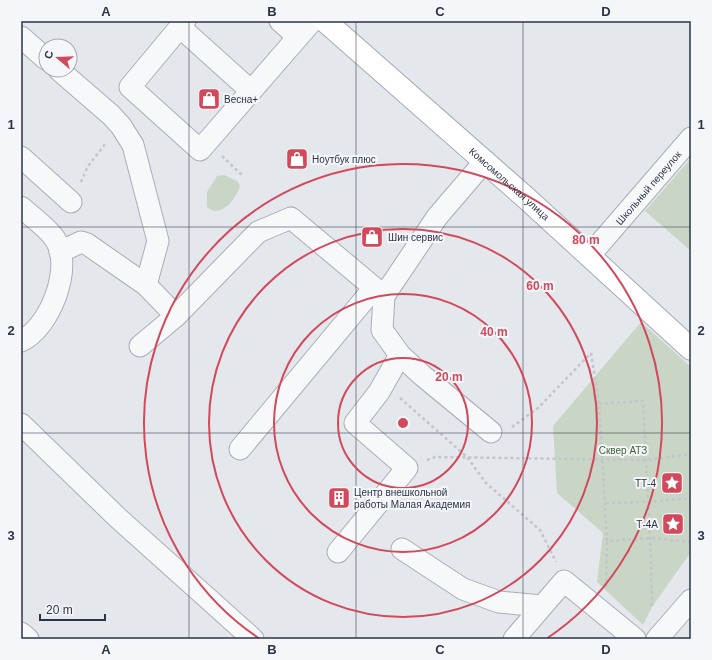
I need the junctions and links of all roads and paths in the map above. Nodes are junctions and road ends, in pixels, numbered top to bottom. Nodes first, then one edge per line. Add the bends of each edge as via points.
1 (280, 21) edge
2 (312, 21) edge
3 (325, 21) edge
4 (182, 24) edge
5 (21, 37) edge
6 (298, 37) junction
7 (38, 52) edge
8 (68, 78) edge
9 (130, 87) junction
10 (251, 91) junction
11 (116, 120) junction
12 (691, 138) edge
13 (207, 142) junction
14 (21, 157) edge
15 (484, 161) junction
16 (243, 176) dead end
17 (71, 202) joint
18 (21, 207) edge
19 (60, 252) junction
20 (590, 255) junction
21 (146, 285) junction
22 (379, 292) junction
23 (176, 316) junction
24 (21, 341) edge
25 (140, 346) dead end
26 (691, 349) edge
27 (400, 355) junction
28 (384, 384) junction
29 (599, 404) junction
30 (21, 424) edge
31 (491, 432) joint
32 (240, 449) dead end
33 (691, 454) edge
34 (466, 457) junction
35 (602, 460) junction
36 (645, 460) junction
37 (407, 468) junction
38 (691, 498) edge
39 (606, 502) junction
40 (647, 502) junction
41 (651, 538) junction
42 (607, 541) junction
43 (691, 542) edge
44 (402, 549) dead end
45 (338, 552) dead end
46 (564, 581) junction
47 (691, 600) edge
48 (542, 606) junction
49 (652, 607) dead end
50 (606, 615) junction
51 (21, 633) edge
52 (28, 639) edge
53 (253, 639) edge
54 (514, 639) edge
55 (635, 639) edge
56 (657, 639) edge

1 - 6 street
2 - 6 street
3 - 15 main road, Комсомольская улица
4 - 9 street
4 - 10 street
5 - 7 street
6 - 10 street
8 - 11 street
9 - 11 street
9 - 13 street via 200,150
10 - 13 street
11 - 17 path via 88,166
11 - 21 street via 133,145 158,241
12 - 20 street, Школьный переулок
13 - 16 path
14 - 17 street
15 - 20 main road, Комсомольская улица
15 - 22 street
18 - 19 street via 56,239
19 - 21 street via 81,242 87,244
19 - 24 street via 63,261 56,300 42,324 28,338
20 - 26 main road, Комсомольская улица
21 - 23 street
22 - 23 street via 291,218 258,232
22 - 27 street via 382,330
22 - 32 street
23 - 25 street
27 - 28 street
27 - 31 street
28 - 34 path
28 - 37 street via 355,423
29 - 31 path via 591,353 538,408 506,431
29 - 35 path
29 - 36 path via 642,401
30 - 53 street via 118,518
33 - 36 path
34 - 35 path
34 - 37 path via 435,457
34 - 46 path via 486,483 540,530
35 - 36 path
35 - 39 path
36 - 40 path
37 - 45 street
38 - 40 path
39 - 40 path
39 - 42 path
40 - 41 path
41 - 42 path
41 - 43 path
41 - 49 path
42 - 50 path
44 - 48 street via 464,589 499,602
46 - 48 street
46 - 50 street
47 - 56 street
48 - 54 street
50 - 55 street
51 - 52 street

